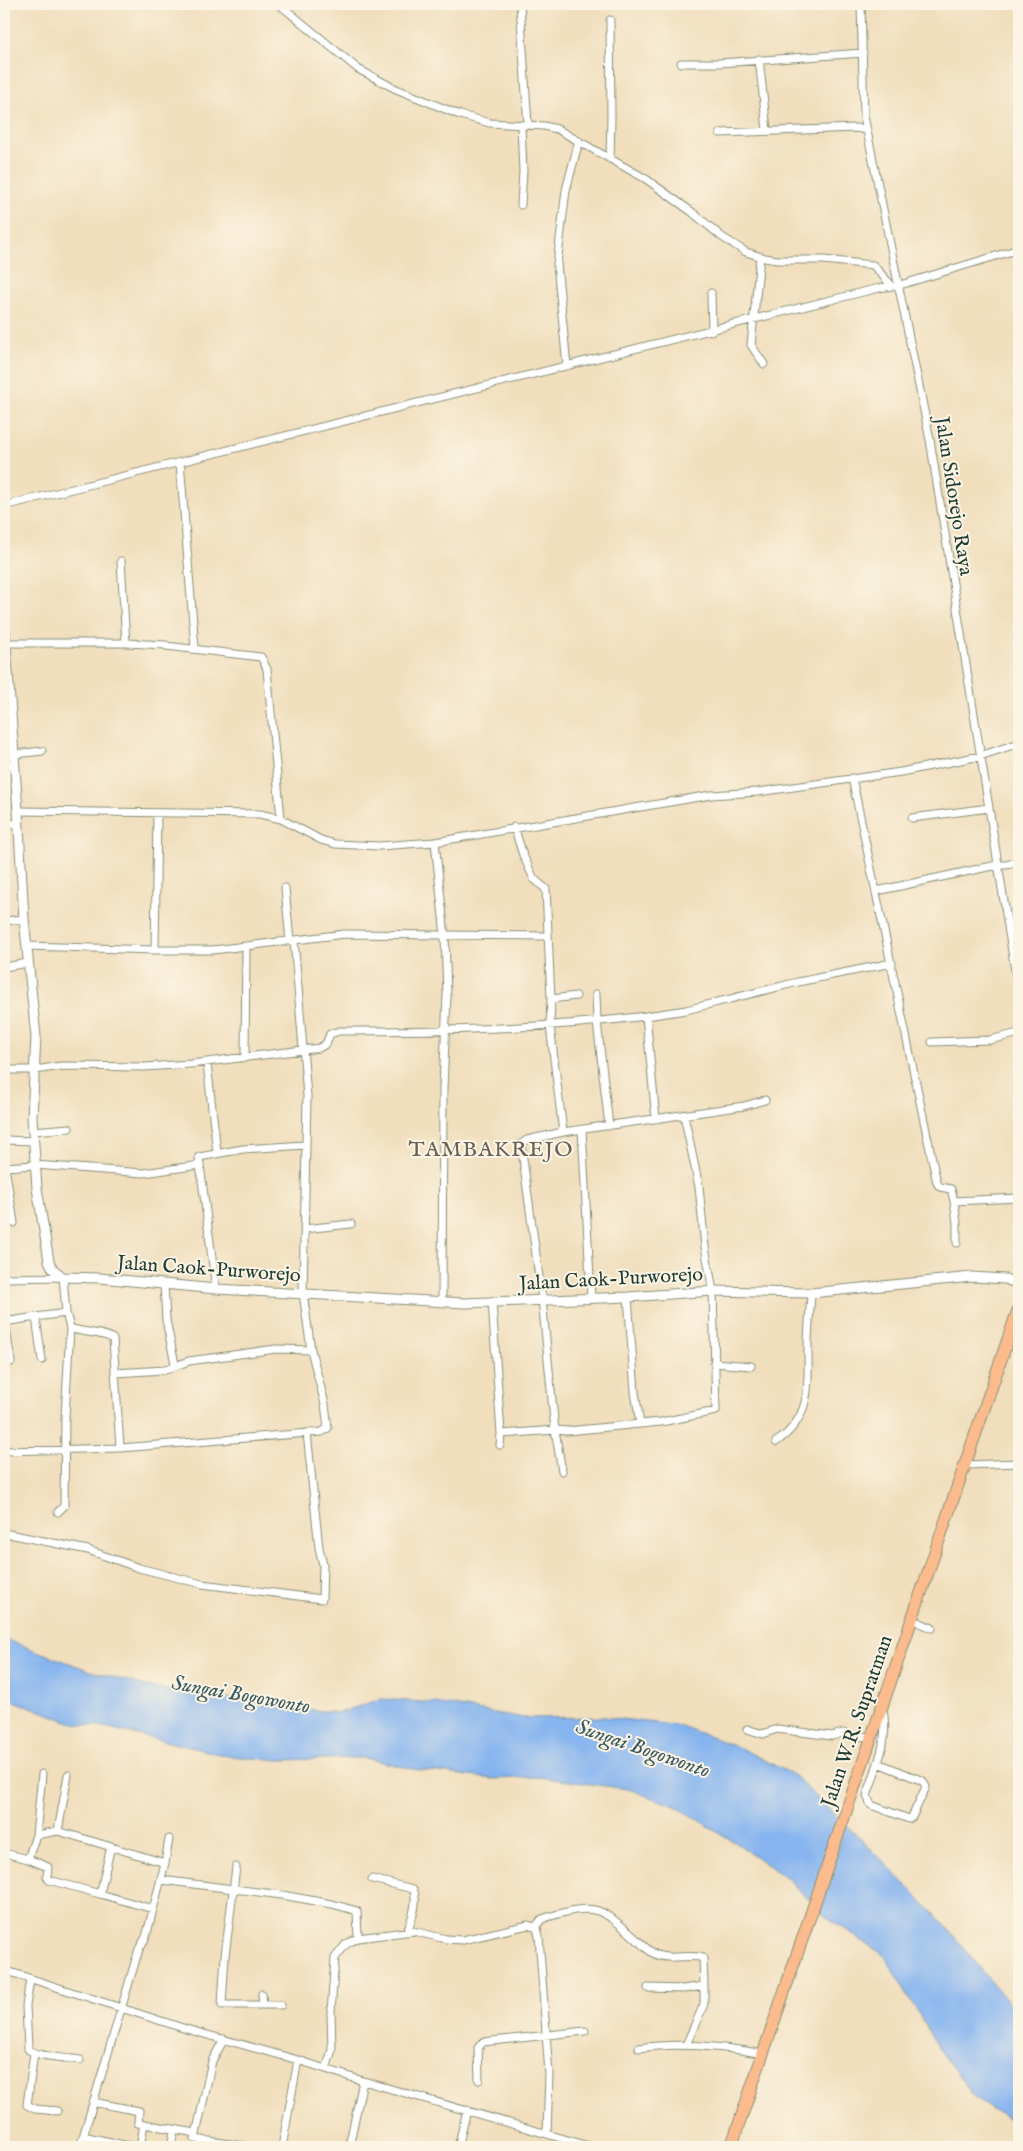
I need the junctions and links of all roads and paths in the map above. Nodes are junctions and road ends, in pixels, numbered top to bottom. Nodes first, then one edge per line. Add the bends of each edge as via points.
1 (279, 4) edge
2 (520, 4) edge
3 (861, 4) edge
4 (610, 20) dead end
5 (863, 53) junction
6 (759, 59) junction
7 (680, 63) dead end
8 (524, 125) junction
9 (767, 130) junction
10 (866, 130) junction
11 (720, 133) dead end
12 (579, 141) junction
13 (610, 159) junction
14 (521, 206) dead end
15 (1019, 249) edge
16 (760, 257) junction
17 (900, 285) junction
18 (892, 286) junction
19 (711, 293) dead end
20 (752, 321) junction
21 (712, 331) junction
22 (764, 364) dead end
23 (567, 366) junction
24 (180, 462) junction
25 (4, 506) edge
26 (121, 561) dead end
27 (4, 617) edge
28 (6, 643) junction
29 (126, 643) junction
30 (195, 648) junction
31 (1019, 744) edge
32 (42, 751) dead end
33 (14, 754) junction
34 (980, 756) junction
35 (15, 765) junction
36 (4, 767) edge
37 (852, 778) junction
38 (988, 808) junction
39 (18, 811) junction
40 (157, 814) junction
41 (912, 818) dead end
42 (281, 819) junction
43 (19, 823) junction
44 (4, 825) edge
45 (514, 827) junction
46 (435, 842) junction
47 (1019, 862) edge
48 (997, 865) junction
49 (285, 888) dead end
50 (877, 891) junction
51 (24, 919) junction
52 (4, 921) edge
53 (445, 936) junction
54 (548, 936) junction
55 (292, 941) junction
56 (27, 946) junction
57 (246, 947) junction
58 (155, 950) junction
59 (28, 963) junction
60 (1017, 963) edge
61 (892, 964) junction
62 (4, 967) edge
63 (1019, 991) edge
64 (596, 994) dead end
65 (576, 996) dead end
66 (551, 999) junction
67 (646, 1016) junction
68 (597, 1022) junction
69 (550, 1026) junction
70 (446, 1028) junction
71 (1019, 1032) edge
72 (932, 1042) dead end
73 (302, 1050) junction
74 (245, 1058) junction
75 (207, 1063) junction
76 (4, 1070) edge
77 (35, 1070) junction
78 (765, 1100) dead end
79 (684, 1115) junction
80 (656, 1119) junction
81 (610, 1126) junction
82 (69, 1128) dead end
83 (582, 1129) junction
84 (563, 1132) junction
85 (34, 1136) junction
86 (4, 1140) edge
87 (305, 1144) junction
88 (217, 1153) junction
89 (36, 1165) junction
90 (200, 1165) junction
91 (4, 1167) edge
92 (1019, 1198) edge
93 (954, 1201) junction
94 (14, 1222) dead end
95 (351, 1224) dead end
96 (304, 1230) junction
97 (957, 1243) dead end
98 (63, 1277) junction
99 (4, 1278) edge
100 (164, 1284) junction
101 (1019, 1284) edge
102 (216, 1289) junction
103 (713, 1291) junction
104 (811, 1292) junction
105 (304, 1293) junction
106 (628, 1296) junction
107 (591, 1297) junction
108 (542, 1299) junction
109 (442, 1301) junction
110 (492, 1301) junction
111 (1019, 1307) edge
112 (66, 1314) junction
113 (36, 1318) junction
114 (4, 1322) edge
115 (70, 1328) junction
116 (311, 1350) junction
117 (42, 1360) dead end
118 (11, 1362) dead end
119 (714, 1363) junction
120 (175, 1364) junction
121 (751, 1366) dead end
122 (114, 1373) junction
123 (640, 1424) junction
124 (555, 1430) junction
125 (307, 1434) junction
126 (501, 1434) junction
127 (776, 1442) dead end
128 (500, 1444) dead end
129 (120, 1448) junction
130 (64, 1450) junction
131 (4, 1451) edge
132 (1019, 1463) edge
133 (966, 1465) junction
134 (562, 1471) dead end
135 (58, 1512) dead end
136 (4, 1533) edge
137 (911, 1619) junction
138 (932, 1628) dead end
139 (882, 1705) junction
140 (747, 1728) dead end
141 (871, 1737) junction
142 (878, 1763) junction
143 (42, 1774) dead end
144 (68, 1775) dead end
145 (58, 1831) junction
146 (36, 1835) junction
147 (169, 1839) dead end
148 (111, 1846) junction
149 (4, 1854) edge
150 (28, 1859) junction
151 (165, 1863) junction
152 (236, 1867) dead end
153 (372, 1879) dead end
154 (161, 1880) junction
155 (232, 1890) junction
156 (100, 1894) junction
157 (153, 1909) junction
158 (535, 1927) junction
159 (407, 1931) junction
160 (358, 1938) junction
161 (4, 1970) edge
162 (30, 1978) junction
163 (704, 1986) junction
164 (648, 1988) dead end
165 (262, 1994) dead end
166 (263, 2005) junction
167 (281, 2005) dead end
168 (122, 2008) junction
169 (585, 2031) dead end
170 (545, 2036) junction
171 (224, 2040) junction
172 (686, 2045) junction
173 (639, 2048) dead end
174 (34, 2053) junction
175 (763, 2054) junction
176 (80, 2060) dead end
177 (298, 2060) junction
178 (326, 2069) junction
179 (479, 2080) dead end
180 (362, 2081) junction
181 (93, 2102) junction
182 (467, 2110) junction
183 (57, 2111) dead end
184 (144, 2124) junction
185 (174, 2130) junction
186 (196, 2134) junction
187 (547, 2134) junction
188 (84, 2136) junction
189 (350, 2142) dead end
190 (228, 2145) edge
191 (80, 2147) edge
192 (133, 2147) edge
193 (140, 2147) edge
194 (171, 2147) edge
195 (251, 2147) edge
196 (282, 2147) edge
197 (458, 2147) edge
198 (592, 2147) edge
199 (731, 2147) edge

1 - 8 street via 374,79 460,115 490,123
2 - 8 street
3 - 5 street, Jalan Sidorejo Raya
4 - 13 street
5 - 6 street
5 - 10 street, Jalan Sidorejo Raya
6 - 7 street
6 - 9 street
8 - 12 street via 557,129
8 - 14 street
9 - 10 street
9 - 11 street
10 - 17 street, Jalan Sidorejo Raya
12 - 13 street
12 - 23 street via 566,190 557,264
13 - 16 street via 646,179 722,237
15 - 17 street
16 - 18 street via 873,265
16 - 20 street
17 - 18 street
17 - 34 street, Jalan Sidorejo Raya via 930,440
18 - 20 street
19 - 21 street
20 - 21 street
20 - 22 street via 751,345
21 - 23 street
23 - 24 street
24 - 25 street
24 - 30 street
26 - 29 street
27 - 28 street
28 - 29 street
28 - 33 street
29 - 30 street
30 - 42 street via 261,657 265,663
31 - 34 street
32 - 33 street
33 - 35 street
34 - 37 street
34 - 38 street, Jalan Sidorejo Raya
35 - 36 street
35 - 39 street
37 - 45 street via 758,792 711,795
37 - 50 street
38 - 41 street
38 - 48 street, Jalan Sidorejo Raya
39 - 40 street
39 - 43 street
40 - 42 street via 260,814
40 - 58 street
42 - 46 street via 335,844 380,846
43 - 44 street
43 - 51 street
45 - 46 street
45 - 54 street via 534,879 546,889
46 - 53 street
47 - 48 street
48 - 50 street
48 - 60 street, Jalan Sidorejo Raya
49 - 55 street
50 - 61 street
51 - 52 street
51 - 56 street
53 - 54 street
53 - 55 street via 345,934
53 - 70 street
54 - 66 street
55 - 57 street
55 - 73 street
56 - 58 street
56 - 59 street
57 - 58 street
57 - 74 street
59 - 62 street
59 - 77 street via 36,1037
60 - 63 street, Jalan Sidorejo Raya
61 - 67 street
61 - 93 street via 937,1183 951,1190
64 - 68 street
65 - 66 street
66 - 69 street
67 - 68 street
67 - 80 street
68 - 69 street
68 - 81 street
69 - 70 street
69 - 84 street
70 - 73 street via 336,1031 330,1034 322,1047
70 - 109 street
71 - 72 street via 990,1040
73 - 74 street
73 - 87 street via 307,1096
74 - 75 street
75 - 77 street via 144,1068 61,1066
75 - 88 street
76 - 77 street
77 - 85 street
78 - 79 street
79 - 80 street
79 - 103 street via 699,1186
80 - 81 street
81 - 83 street
82 - 85 street
83 - 84 street
83 - 107 street
84 - 108 street via 522,1144
85 - 86 street
85 - 89 street
87 - 88 street
87 - 96 street
88 - 90 street via 199,1157
89 - 90 street via 152,1173
89 - 91 street
89 - 98 street via 49,1261 53,1270
90 - 102 street
91 - 94 street
92 - 93 street
93 - 97 street
95 - 96 street
96 - 105 street
98 - 99 street
98 - 100 street, Jalan Caok-Purworejo
98 - 112 street
100 - 102 street, Jalan Caok-Purworejo
100 - 120 street via 166,1320
101 - 104 street, Jalan Caok-Purworejo via 1005,1279 972,1277
102 - 105 street, Jalan Caok-Purworejo
103 - 104 street, Jalan Caok-Purworejo
103 - 106 street, Jalan Caok-Purworejo
103 - 119 street
104 - 127 street via 806,1400 790,1431
105 - 109 street, Jalan Caok-Purworejo
105 - 116 street
106 - 107 street, Jalan Caok-Purworejo
106 - 123 street
107 - 108 street, Jalan Caok-Purworejo
108 - 110 street, Jalan Caok-Purworejo
108 - 124 street
109 - 110 street, Jalan Caok-Purworejo
110 - 126 street
111 - 133 main road, Jalan W.R. Supratman
112 - 113 street
112 - 115 street
113 - 114 street
113 - 117 street
114 - 118 street
115 - 122 street via 112,1339
115 - 130 street
116 - 120 street via 276,1350
116 - 125 street via 329,1422 326,1431
119 - 121 street
119 - 123 street via 716,1411
120 - 122 street via 165,1370
122 - 129 street
123 - 124 street
124 - 126 street
124 - 134 street
125 - 129 street
125 - 136 street via 323,1565 322,1599 202,1584 139,1568 88,1550
126 - 128 street
129 - 130 street
130 - 131 street
130 - 135 street via 64,1506
132 - 133 street
133 - 137 main road, Jalan W.R. Supratman
137 - 138 street
137 - 139 main road, Jalan W.R. Supratman
139 - 141 main road, Jalan W.R. Supratman
139 - 142 street via 886,1719
140 - 141 street via 763,1734 778,1729
141 - 175 main road, Jalan W.R. Supratman
142 - 142 street via 925,1784 916,1810 909,1819 868,1801
143 - 146 street
144 - 145 street
145 - 146 street
145 - 148 street
146 - 150 street
147 - 151 street
148 - 151 street
148 - 156 street
149 - 150 street
150 - 156 street via 48,1866 49,1880
151 - 154 street
152 - 155 street
153 - 159 street via 413,1889 413,1916
154 - 155 street
154 - 157 street
155 - 160 street via 282,1895 354,1909 358,1915
155 - 166 street via 222,2004
156 - 157 street
157 - 168 street
158 - 159 street via 528,1925 463,1940
158 - 163 street via 542,1919 562,1913 591,1908 598,1910 655,1954 676,1958 701,1957
158 - 170 street via 539,1936
159 - 160 street
160 - 178 street via 346,1944 335,1958 332,2050
161 - 162 street
162 - 168 street
162 - 174 street via 26,2006 28,2049
163 - 164 street
163 - 172 street via 704,2004
165 - 166 street
166 - 167 street
168 - 171 street
168 - 181 street
169 - 170 street
170 - 179 street via 483,2042 478,2048
170 - 187 street via 549,2074
171 - 177 street
171 - 186 street via 212,2061
172 - 173 street
172 - 175 street via 720,2046
174 - 176 street
174 - 183 street via 27,2105
175 - 199 main road, Jalan W.R. Supratman
177 - 178 street
177 - 196 street
178 - 180 street
180 - 182 street
180 - 189 street
181 - 184 street via 139,2111 138,2123
181 - 188 street
182 - 187 street
182 - 197 street
184 - 185 street
184 - 193 street
185 - 186 street
185 - 194 street
186 - 190 street via 196,2140
187 - 198 street
188 - 191 street
188 - 192 street
190 - 195 street

